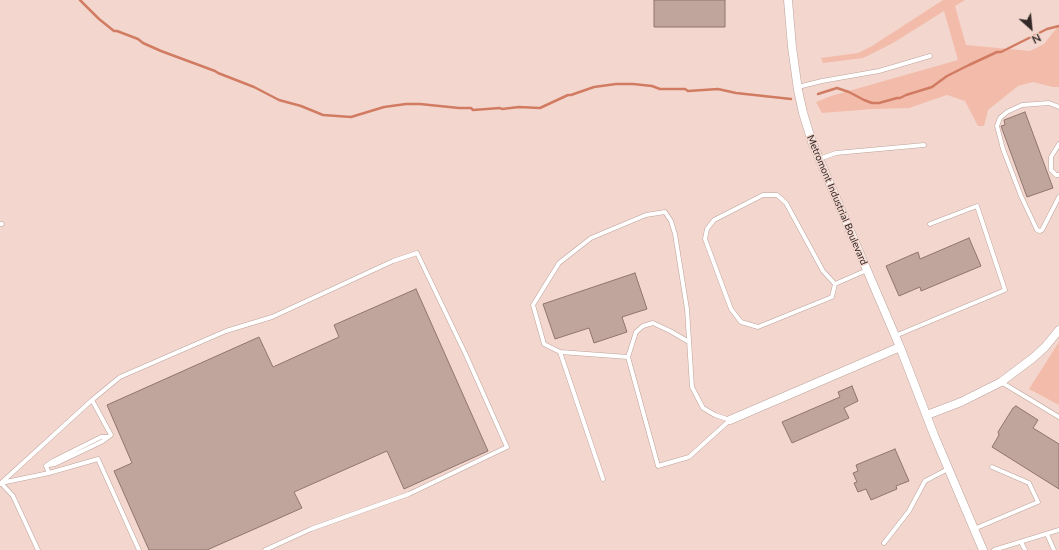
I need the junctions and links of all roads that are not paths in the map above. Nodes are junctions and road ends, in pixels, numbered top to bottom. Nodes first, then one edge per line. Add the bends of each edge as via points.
1 (788, 0) edge
2 (930, 56) dead end
3 (798, 86) junction
4 (1059, 107) edge
5 (1059, 144) edge
6 (924, 146) dead end
7 (819, 159) junction
8 (1059, 175) edge
9 (1059, 197) edge
10 (930, 224) dead end
11 (867, 270) junction
12 (835, 284) junction
13 (1059, 330) edge
14 (895, 336) junction
15 (689, 342) junction
16 (900, 347) junction
17 (560, 352) junction
18 (628, 357) junction
19 (1001, 382) junction
20 (92, 400) junction
21 (927, 414) junction
22 (1059, 417) edge
23 (730, 420) junction
24 (992, 467) dead end
25 (948, 469) junction
26 (49, 473) junction
27 (603, 479) dead end
28 (0, 483) edge
29 (974, 529) junction
30 (1059, 530) edge
31 (1047, 534) junction
32 (1021, 542) junction
33 (884, 543) dead end
34 (38, 550) edge
35 (139, 550) edge
36 (265, 550) edge
37 (983, 550) edge
38 (994, 550) edge
39 (1025, 550) edge
40 (1054, 550) edge

1 - 3 street, Metromont Industrial Boulevard
2 - 3 lane via 879,71
3 - 7 street, Metromont Industrial Boulevard via 808,132
4 - 9 lane via 1049,103 1022,105 1007,112 1000,118 997,126 1021,196 1037,230 1042,230
5 - 8 lane via 1051,157 1051,170
6 - 7 lane via 836,153
7 - 11 street, Metromont Industrial Boulevard
10 - 14 lane via 977,206 1005,290
11 - 12 lane
11 - 14 street, Metromont Industrial Boulevard
12 - 12 lane via 832,297 758,327 741,322 731,310 705,239 707,229 714,220 763,195 777,195 786,203 823,270
13 - 19 street via 1033,358
14 - 16 street, Metromont Industrial Boulevard
15 - 17 lane via 687,309 675,234 665,212 646,215 591,238 559,263 534,305 544,344
15 - 18 lane via 653,323 643,326 636,332
15 - 23 lane via 692,387 703,408
16 - 21 street, Metromont Industrial Boulevard
16 - 23 street
17 - 18 lane
17 - 27 lane
18 - 23 lane via 658,466 690,457
19 - 21 street via 961,402
19 - 22 lane
20 - 26 lane via 111,435 101,437 52,461 46,466
20 - 28 lane
20 - 36 lane via 120,377 226,330 272,317 417,253 507,447 409,494 311,529
21 - 25 street, Metromont Industrial Boulevard
24 - 29 lane via 1029,483 1038,502
25 - 29 street, Metromont Industrial Boulevard
25 - 33 lane via 925,481 909,511
26 - 28 lane
26 - 35 lane via 98,459
28 - 34 lane via 13,496
29 - 37 street, Metromont Industrial Boulevard
30 - 31 lane
31 - 32 lane
31 - 40 lane
32 - 38 lane
32 - 39 lane

